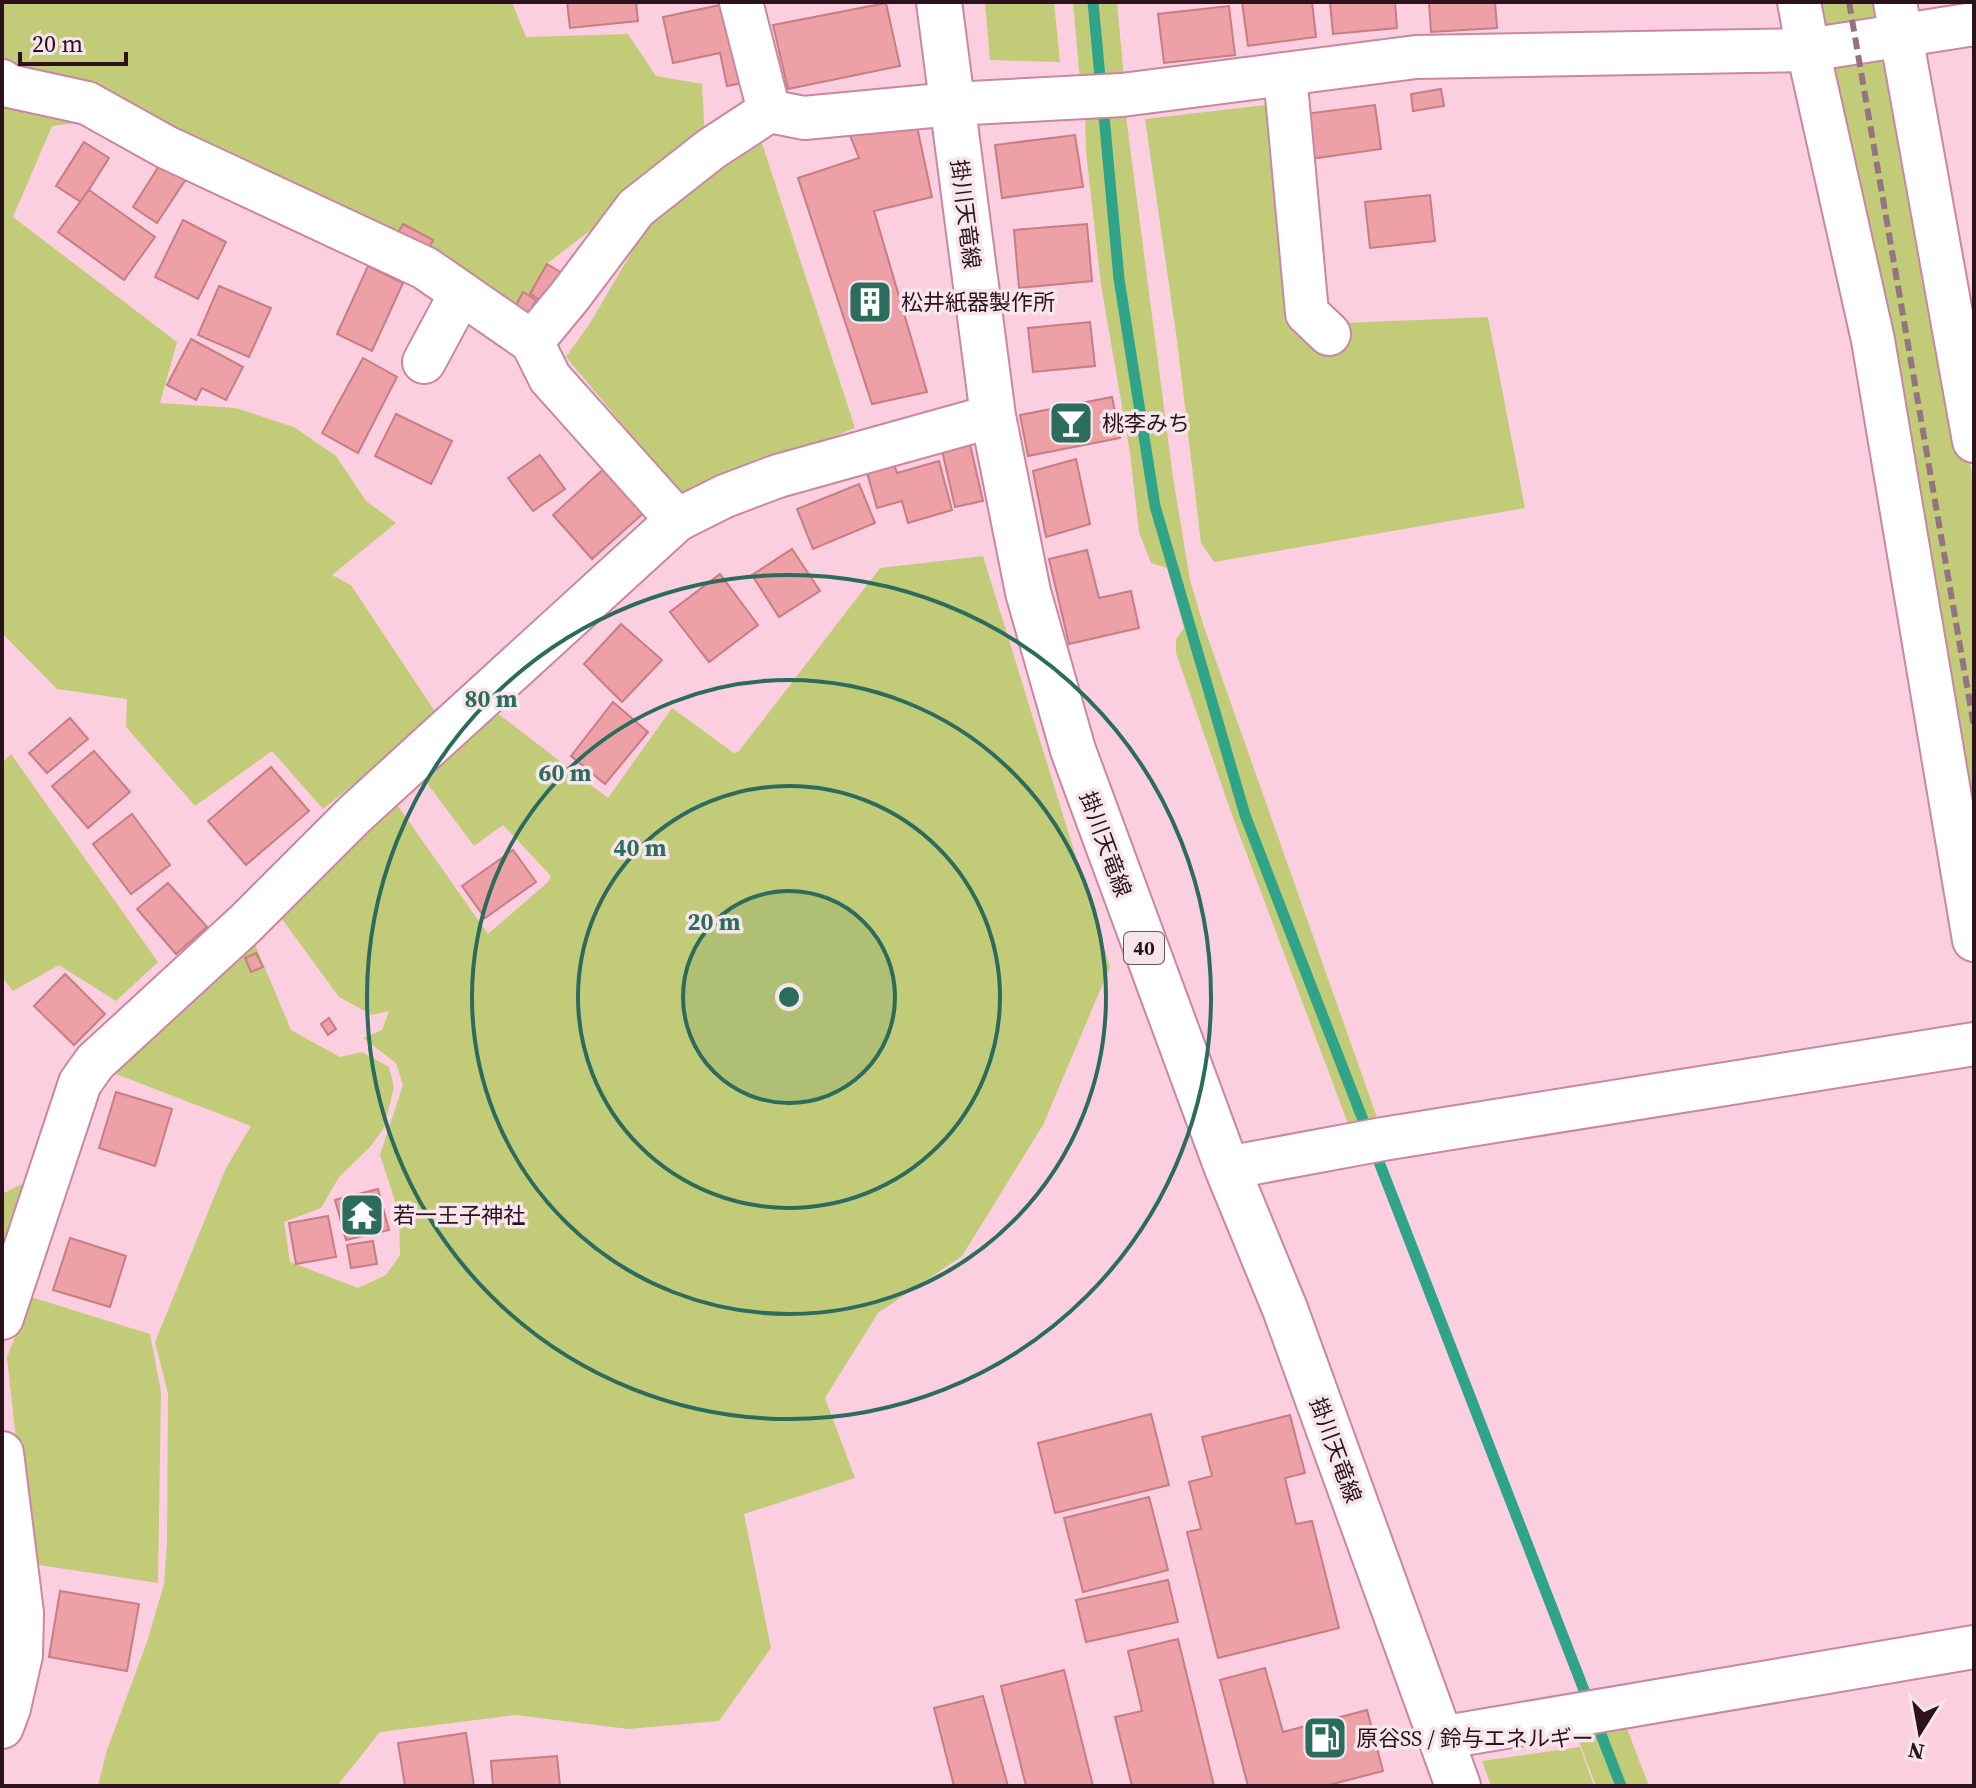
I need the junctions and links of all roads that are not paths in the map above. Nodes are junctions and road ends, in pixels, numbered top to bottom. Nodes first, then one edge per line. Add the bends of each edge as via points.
1 (741, 2) edge
2 (939, 2) edge
3 (1799, 2) edge
4 (1898, 19) edge
5 (1974, 24) edge
6 (1808, 50) junction
7 (1285, 74) junction
8 (2, 81) edge
9 (952, 104) junction
10 (769, 111) junction
11 (461, 293) junction
12 (1329, 334) dead end
13 (532, 342) junction
14 (424, 362) dead end
15 (993, 416) junction
16 (1974, 441) edge
17 (677, 520) junction
18 (1974, 940) edge
19 (1974, 1044) edge
20 (1227, 1168) junction
21 (2, 1318) edge
22 (2, 1453) edge
23 (1974, 1647) edge
24 (2, 1727) edge
25 (1440, 1738) junction
26 (1458, 1786) edge

1 - 10 street
2 - 9 main road, 掛川天竜線 / 40
3 - 6 street
4 - 5 street
4 - 6 street
4 - 16 street
6 - 7 street via 1416,57
6 - 18 street via 1873,340
7 - 9 street via 1122,95
7 - 12 street via 1307,313
8 - 11 street via 87,103 166,147 425,268
9 - 10 street via 804,118
9 - 15 main road, 掛川天竜線 / 40
10 - 13 street via 636,208
11 - 13 street
11 - 14 street
13 - 17 street via 550,378
15 - 17 street via 778,476
15 - 20 main road, 掛川天竜線 / 40 via 1028,592 1073,750
17 - 21 street via 355,814 95,1062 80,1083
19 - 20 street
20 - 25 main road, 掛川天竜線 / 40 via 1285,1309
22 - 24 street via 22,1613 21,1655
23 - 25 street
25 - 26 main road, 掛川天竜線 / 40

